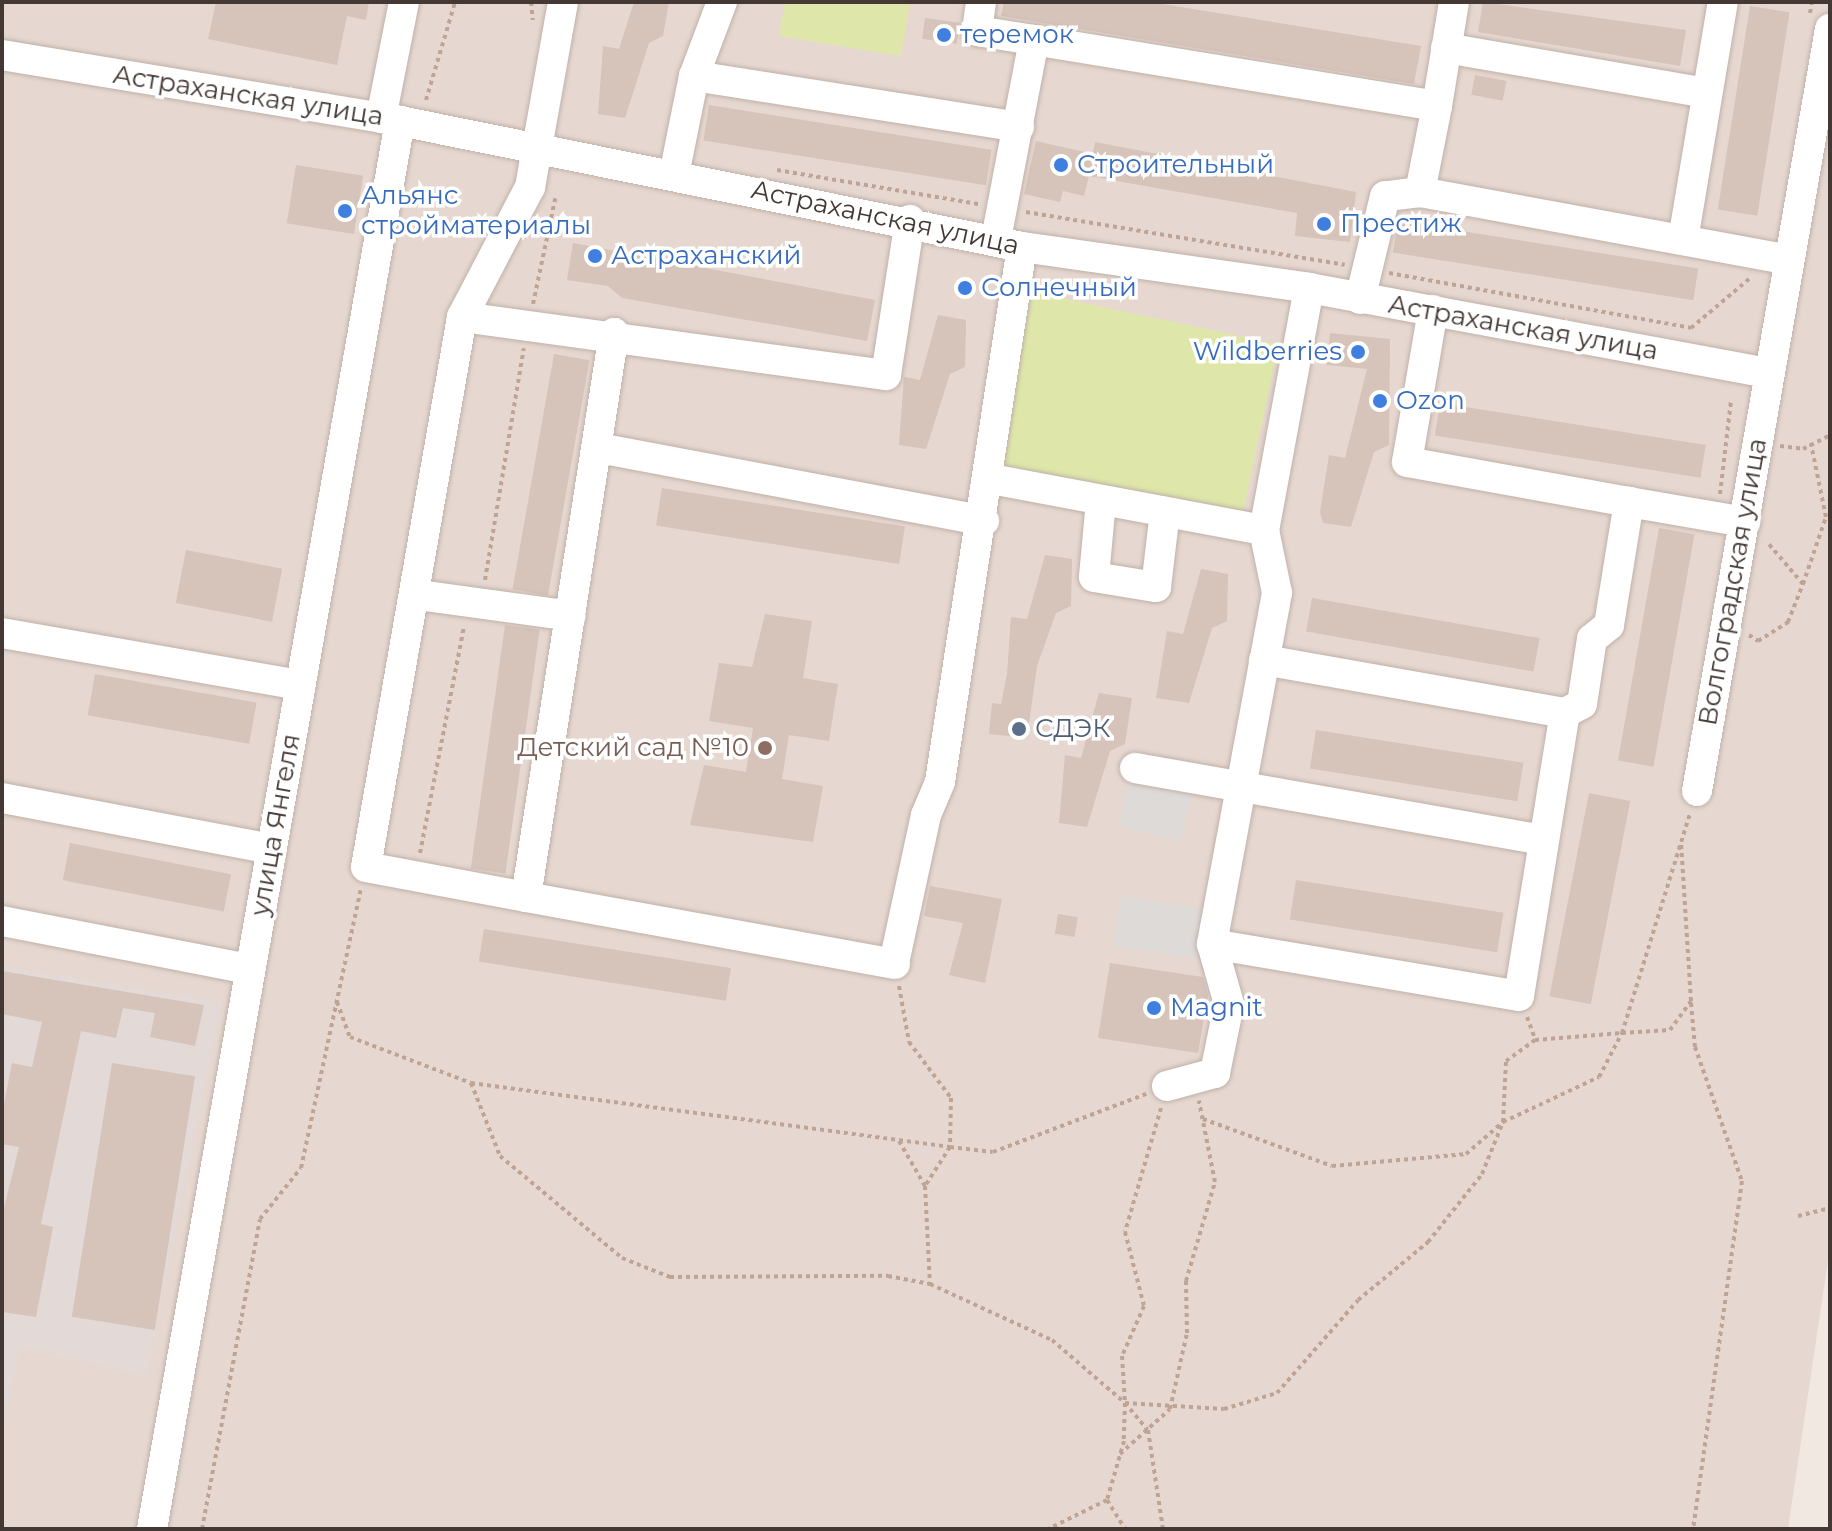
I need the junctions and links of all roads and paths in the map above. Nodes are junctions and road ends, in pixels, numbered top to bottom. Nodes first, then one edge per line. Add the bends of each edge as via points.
1 (404, 2) edge
2 (455, 2) edge
3 (563, 2) edge
4 (722, 2) edge
5 (981, 2) edge
6 (1454, 2) edge
7 (1723, 2) edge
8 (1830, 29) edge
9 (1034, 40) junction
10 (1446, 48) junction
11 (2, 55) edge
12 (694, 76) junction
13 (1706, 93) junction
14 (1437, 106) junction
15 (401, 116) junction
16 (1019, 127) junction
17 (538, 152) junction
18 (674, 175) junction
19 (557, 189) dead end
20 (1420, 192) junction
21 (910, 220) junction
22 (1683, 240) junction
23 (1009, 243) junction
24 (1789, 260) junction
25 (1309, 288) junction
26 (1360, 299) junction
27 (1433, 310) junction
28 (462, 317) junction
29 (528, 324) junction
30 (614, 333) junction
31 (1769, 373) junction
32 (1731, 401) dead end
33 (1830, 435) edge
34 (1757, 444) junction
35 (1811, 444) junction
36 (599, 448) junction
37 (991, 479) junction
38 (1101, 501) junction
39 (1629, 502) junction
40 (1165, 512) junction
41 (1731, 519) junction
42 (984, 521) junction
43 (1264, 530) junction
44 (1803, 584) junction
45 (418, 595) junction
46 (481, 604) junction
47 (571, 616) junction
48 (1727, 620) junction
49 (2, 633) edge
50 (1264, 660) junction
51 (301, 685) junction
52 (1565, 713) junction
53 (1135, 768) dead end
54 (1245, 790) junction
55 (1697, 791) joint
56 (2, 798) edge
57 (1544, 840) junction
58 (1681, 841) junction
59 (271, 849) junction
60 (366, 867) junction
61 (416, 876) junction
62 (526, 897) junction
63 (2, 921) edge
64 (1212, 944) junction
65 (894, 964) junction
66 (249, 969) junction
67 (1691, 1001) junction
68 (337, 1002) junction
69 (1622, 1033) junction
70 (471, 1083) junction
71 (1180, 1083) junction
72 (1203, 1119) junction
73 (1503, 1122) junction
74 (899, 1141) junction
75 (950, 1147) junction
76 (925, 1186) junction
77 (1830, 1208) edge
78 (1798, 1216) dead end
79 (930, 1284) junction
80 (1125, 1403) junction
81 (1170, 1409) junction
82 (1148, 1430) junction
83 (1120, 1454) junction
84 (1107, 1500) junction
85 (152, 1529) edge
86 (202, 1529) edge
87 (1048, 1529) edge
88 (1125, 1529) edge
89 (1163, 1529) edge
90 (1693, 1529) edge

1 - 15 street, улица Янгеля
2 - 15 path
3 - 17 street
4 - 12 street
5 - 9 street via 977,31
6 - 10 street
7 - 13 street
8 - 24 street, Волгоградская улица
9 - 14 street
9 - 16 street
10 - 13 street
10 - 14 street
11 - 15 street, Астраханская улица
12 - 16 street
12 - 18 street
13 - 22 street
14 - 20 street
15 - 17 street, Астраханская улица
15 - 51 street, улица Янгеля
16 - 23 street
17 - 18 street, Астраханская улица
17 - 28 street via 530,187
18 - 21 street, Астраханская улица
19 - 29 path
20 - 22 street
20 - 26 street via 1385,196
21 - 23 street, Астраханская улица
21 - 30 street via 886,375
22 - 24 street
23 - 25 street, Астраханская улица
23 - 37 street
24 - 31 street, Волгоградская улица
25 - 26 street, Астраханская улица
25 - 43 street
26 - 27 street, Астраханская улица
27 - 31 street, Астраханская улица
27 - 39 street via 1407,462
28 - 29 street
28 - 45 street
29 - 30 street
29 - 46 path
30 - 36 street
31 - 34 street, Волгоградская улица
32 - 41 path
33 - 35 path
34 - 35 path
34 - 41 street, Волгоградская улица
35 - 44 path via 1826,517
36 - 42 street
36 - 47 street
37 - 38 street
37 - 42 street
38 - 40 street
38 - 40 street via 1094,577 1156,587
39 - 41 street
39 - 52 street via 1609,625 1592,639 1582,704
40 - 43 street
41 - 44 path
41 - 48 street, Волгоградская улица
42 - 65 street via 940,782 926,815
43 - 50 street via 1277,593
44 - 48 path via 1788,622 1758,641
45 - 46 street
45 - 60 street
46 - 47 street
46 - 61 path via 463,628
47 - 62 street
48 - 55 street, Волгоградская улица
49 - 51 street
50 - 52 street
50 - 54 street
51 - 59 street, улица Янгеля
52 - 57 street
53 - 54 street
54 - 57 street
54 - 64 street
55 - 58 path
56 - 59 street
57 - 64 street via 1519,996
58 - 67 path
58 - 69 path
59 - 66 street, улица Янгеля
60 - 61 street
60 - 68 path
61 - 62 street
62 - 65 street
63 - 66 street
64 - 71 street via 1229,1004 1215,1073
65 - 75 path via 909,1042 951,1098
66 - 85 street, улица Янгеля
67 - 69 path via 1670,1030
67 - 90 path via 1695,1047 1742,1181
68 - 70 path via 350,1037
68 - 86 path via 301,1168 260,1219
69 - 73 path via 1599,1077
69 - 73 path via 1535,1040 1506,1061
70 - 74 path
70 - 79 path via 500,1156 622,1258 670,1277 888,1276
71 - 72 path
71 - 75 path via 993,1152
71 - 80 path via 1125,1232 1144,1306 1122,1356
72 - 73 path via 1332,1166 1466,1154
72 - 81 path via 1215,1182 1186,1281 1187,1333
73 - 81 path via 1482,1174 1428,1242 1358,1300 1277,1393 1224,1409
74 - 75 path
74 - 76 path
75 - 76 path
76 - 79 path
77 - 78 path
79 - 80 path via 1052,1340
80 - 81 path
80 - 82 path
80 - 83 path
81 - 82 path
82 - 83 path
82 - 89 path
83 - 84 path
84 - 87 path
84 - 88 path

